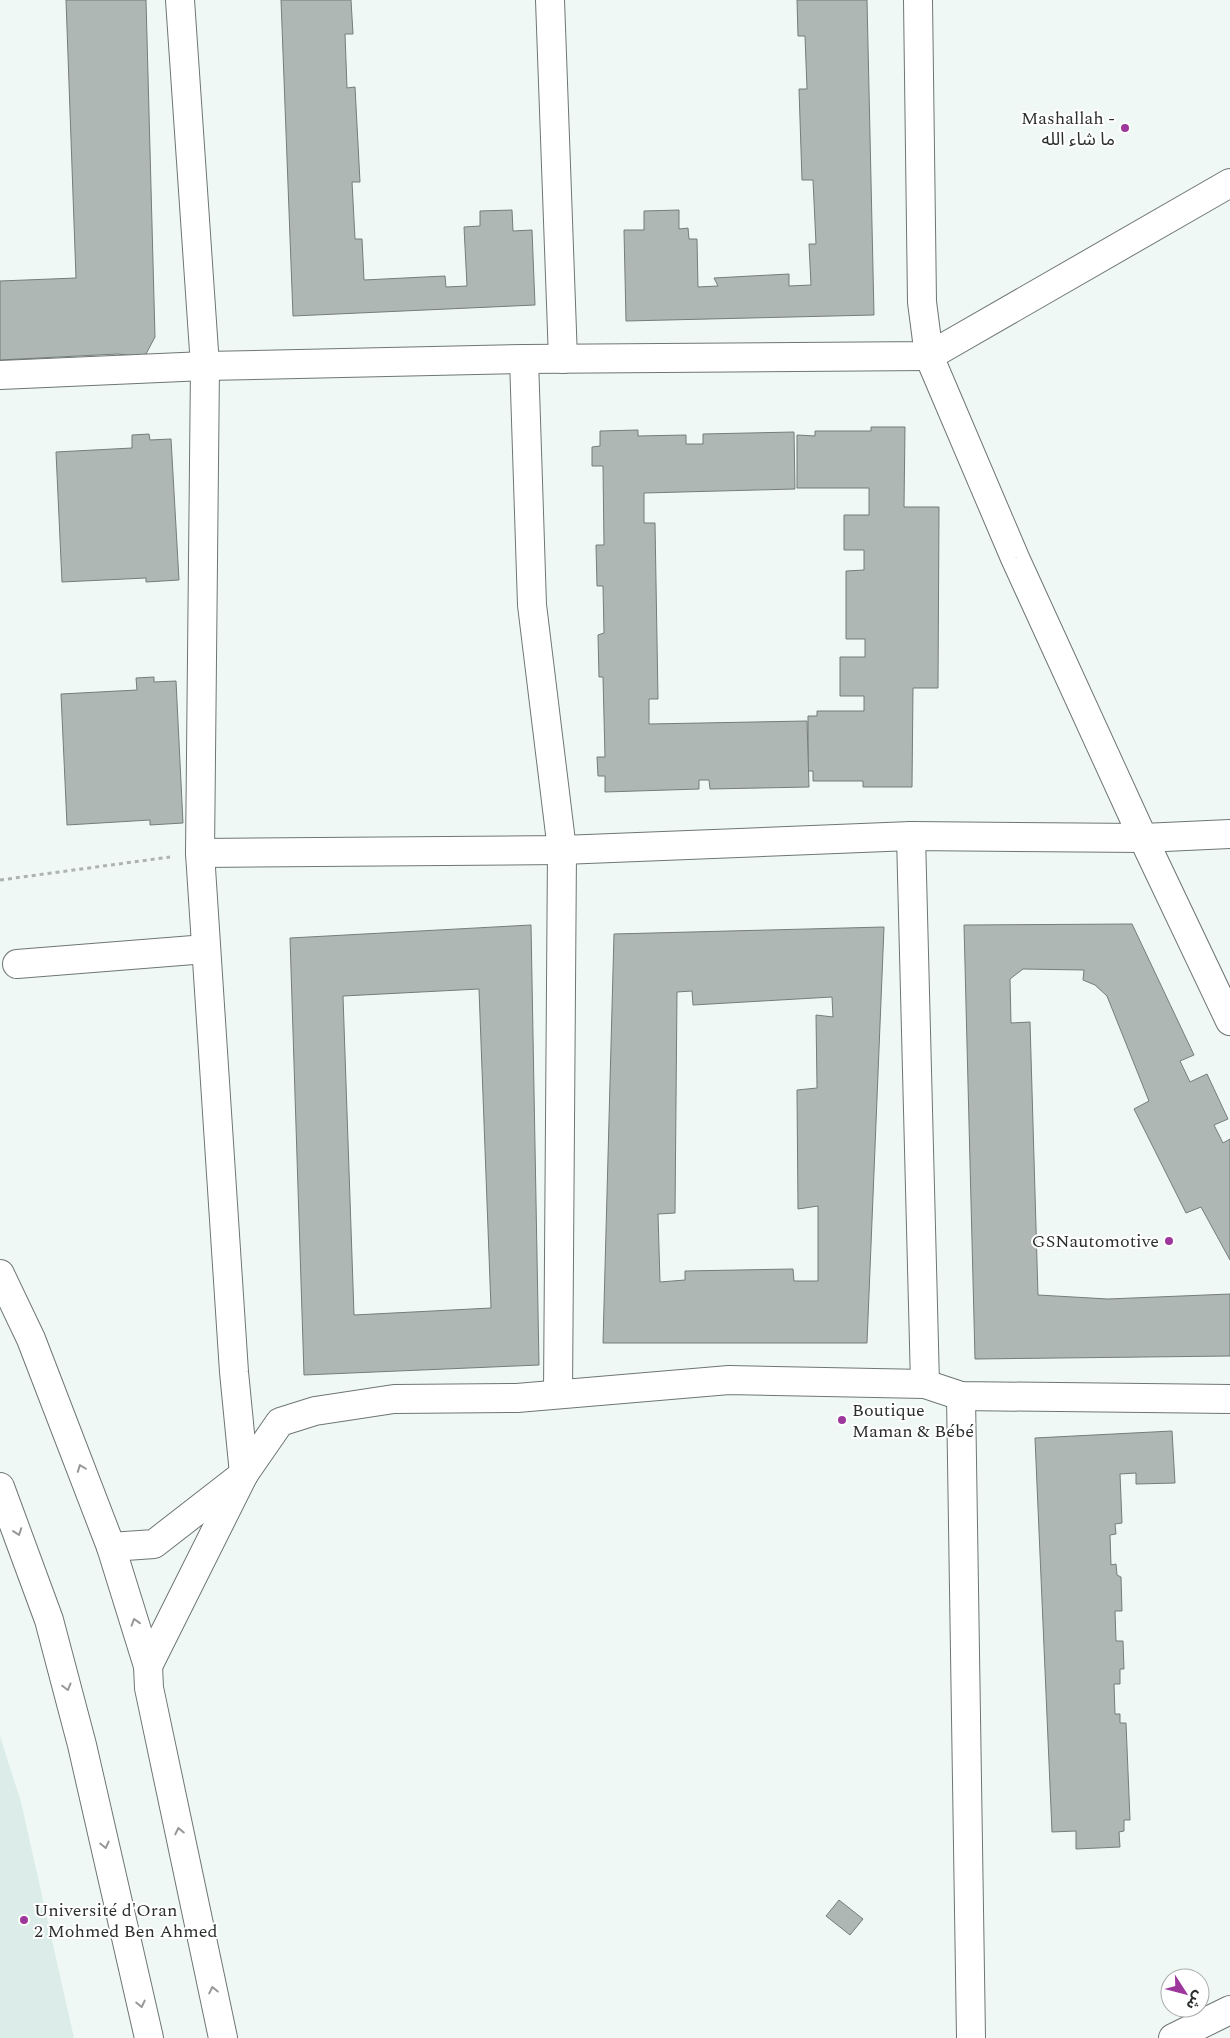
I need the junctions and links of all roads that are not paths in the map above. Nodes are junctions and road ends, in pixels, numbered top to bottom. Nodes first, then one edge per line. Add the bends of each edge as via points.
1 (180, 0) edge
2 (550, 0) edge
3 (918, 0) edge
4 (1230, 183) edge
5 (929, 356) junction
6 (524, 359) junction
7 (564, 359) junction
8 (205, 366) junction
9 (0, 374) edge
10 (1230, 834) edge
11 (911, 836) junction
12 (1143, 838) junction
13 (562, 850) junction
14 (200, 853) junction
15 (206, 949) junction
16 (16, 964) dead end
17 (1230, 1021) edge
18 (0, 1274) edge
19 (925, 1384) junction
20 (558, 1394) junction
21 (960, 1396) junction
22 (1230, 1399) edge
23 (244, 1474) junction
24 (0, 1487) edge
25 (111, 1547) junction
26 (148, 1666) junction
27 (1230, 2010) edge
28 (149, 2038) edge
29 (223, 2038) edge
30 (971, 2038) edge
31 (1173, 2038) edge

1 - 8 street
2 - 7 street
3 - 5 street via 922,302
4 - 5 street
5 - 7 street
5 - 12 street via 1014,558
6 - 7 street
6 - 8 street
6 - 13 street via 532,605
8 - 9 street
8 - 14 street
10 - 12 street
11 - 12 street
11 - 13 street
11 - 19 street
12 - 17 street
13 - 14 street
13 - 20 street
14 - 15 street
15 - 16 street
15 - 23 street
25 -> 18 street via 31,1339
19 - 20 street via 729,1380
19 - 21 street
20 - 23 street via 516,1398 394,1399 314,1411 280,1422
21 - 22 street
21 - 30 street
23 - 25 street via 154,1544
23 - 26 street
24 -> 28 street via 49,1620 82,1745
26 -> 25 street
29 -> 26 street via 149,1688
27 - 31 street

